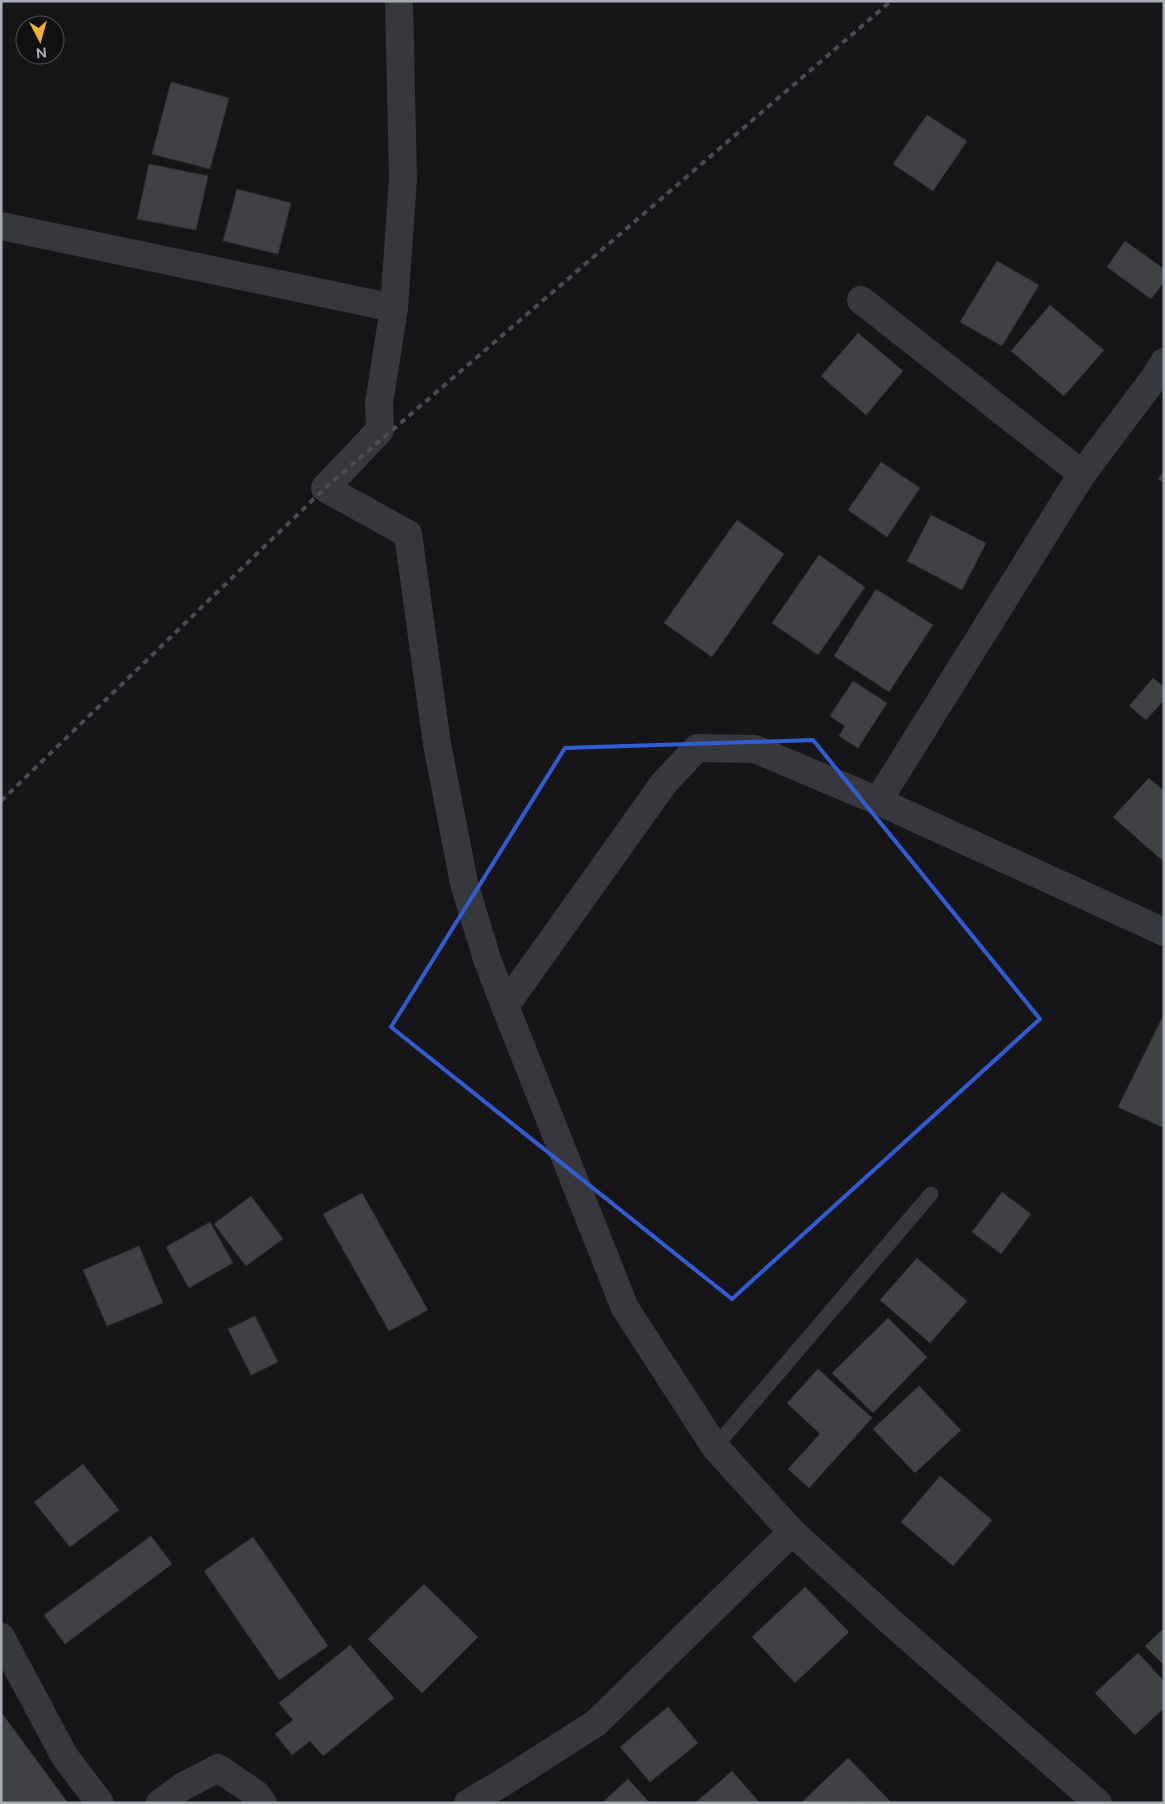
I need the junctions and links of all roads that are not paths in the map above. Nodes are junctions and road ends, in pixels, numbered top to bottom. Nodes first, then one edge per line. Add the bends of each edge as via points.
1 (400, 1) edge
2 (1, 226) edge
3 (861, 300) dead end
4 (394, 308) junction
5 (1164, 362) edge
6 (1082, 474) junction
7 (878, 801) junction
8 (1164, 932) edge
9 (505, 1006) junction
10 (931, 1194) dead end
11 (715, 1448) junction
12 (792, 1532) junction
13 (1, 1637) edge
14 (100, 1803) edge
15 (160, 1803) edge
16 (263, 1803) edge
17 (468, 1803) edge
18 (1098, 1803) edge

1 - 4 street via 403,179
2 - 4 street
3 - 6 street
4 - 9 street via 379,403 380,430 325,488 408,534 436,744 464,883
5 - 6 street
6 - 7 street
7 - 8 street
7 - 9 street via 755,749 697,748 664,783
9 - 11 street via 625,1308
10 - 11 lane
11 - 12 street
12 - 17 street via 596,1723
12 - 18 street
13 - 14 street via 65,1757
15 - 16 street via 182,1786 218,1768 256,1794

